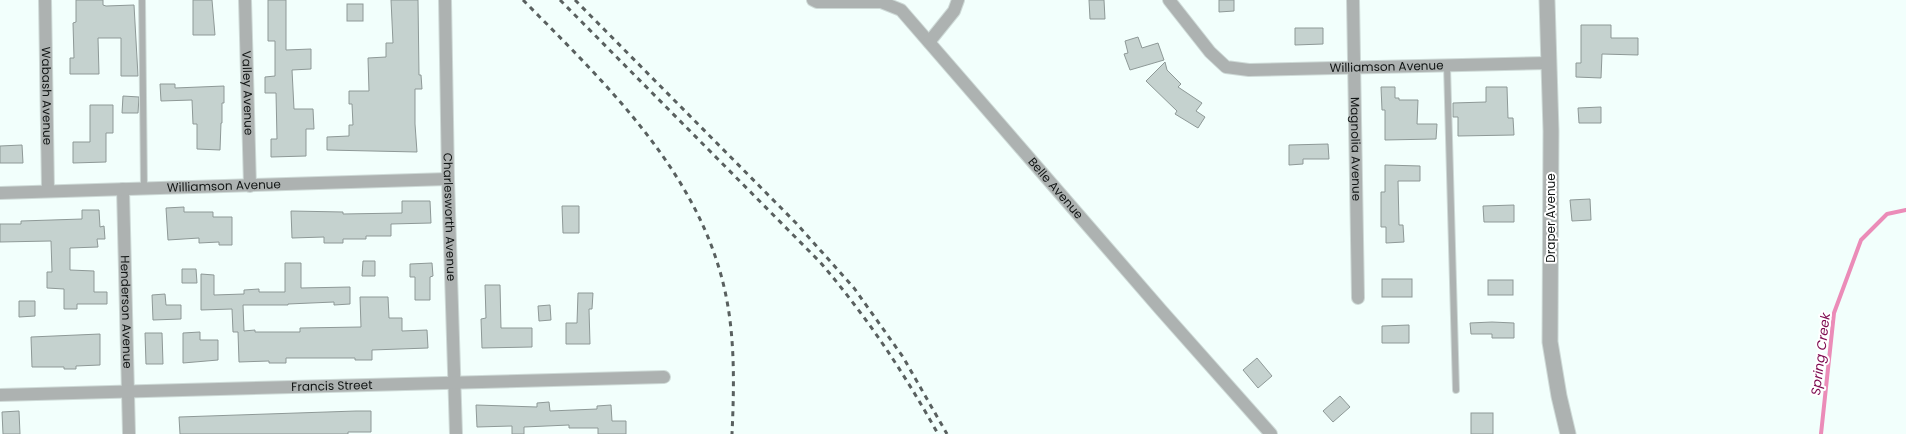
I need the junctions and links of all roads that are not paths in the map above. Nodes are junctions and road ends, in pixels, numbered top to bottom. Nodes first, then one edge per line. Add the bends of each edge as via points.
1 (45, 0) edge
2 (142, 0) edge
3 (245, 0) edge
4 (445, 0) edge
5 (813, 0) edge
6 (958, 0) edge
7 (1169, 0) edge
8 (1352, 0) edge
9 (1547, 0) edge
10 (930, 42) junction
11 (1548, 63) junction
12 (1447, 66) junction
13 (1353, 69) junction
14 (448, 179) junction
15 (250, 186) junction
16 (123, 189) junction
17 (144, 189) junction
18 (48, 191) junction
19 (0, 193) edge
20 (1358, 298) dead end
21 (664, 377) dead end
22 (455, 381) junction
23 (1456, 390) dead end
24 (129, 391) junction
25 (0, 395) edge
26 (130, 434) edge
27 (456, 434) edge
28 (1271, 434) edge
29 (1568, 434) edge

1 - 18 street, Wabash Avenue
2 - 17 lane
3 - 15 street, Valley Avenue
4 - 14 street, Charlesworth Avenue
5 - 10 street, Belle Avenue via 881,2 901,10
6 - 10 street via 954,12
7 - 13 street, Williamson Avenue via 1210,52 1226,67 1249,70
8 - 13 street, Magnolia Avenue
9 - 11 street, Draper Avenue
10 - 28 street, Belle Avenue
11 - 12 street, Williamson Avenue
11 - 29 street, Draper Avenue via 1551,131 1550,342
12 - 13 street, Williamson Avenue
12 - 23 lane
13 - 20 street, Magnolia Avenue
14 - 15 street, Williamson Avenue
14 - 22 street, Charlesworth Avenue
15 - 17 street, Williamson Avenue
16 - 17 street, Williamson Avenue
16 - 18 street, Williamson Avenue
16 - 24 street, Henderson Avenue
18 - 19 street, Williamson Avenue
21 - 22 street, Francis Street
22 - 24 street, Francis Street
22 - 27 street, Charlesworth Avenue
24 - 25 street, Francis Street
24 - 26 street, Henderson Avenue

